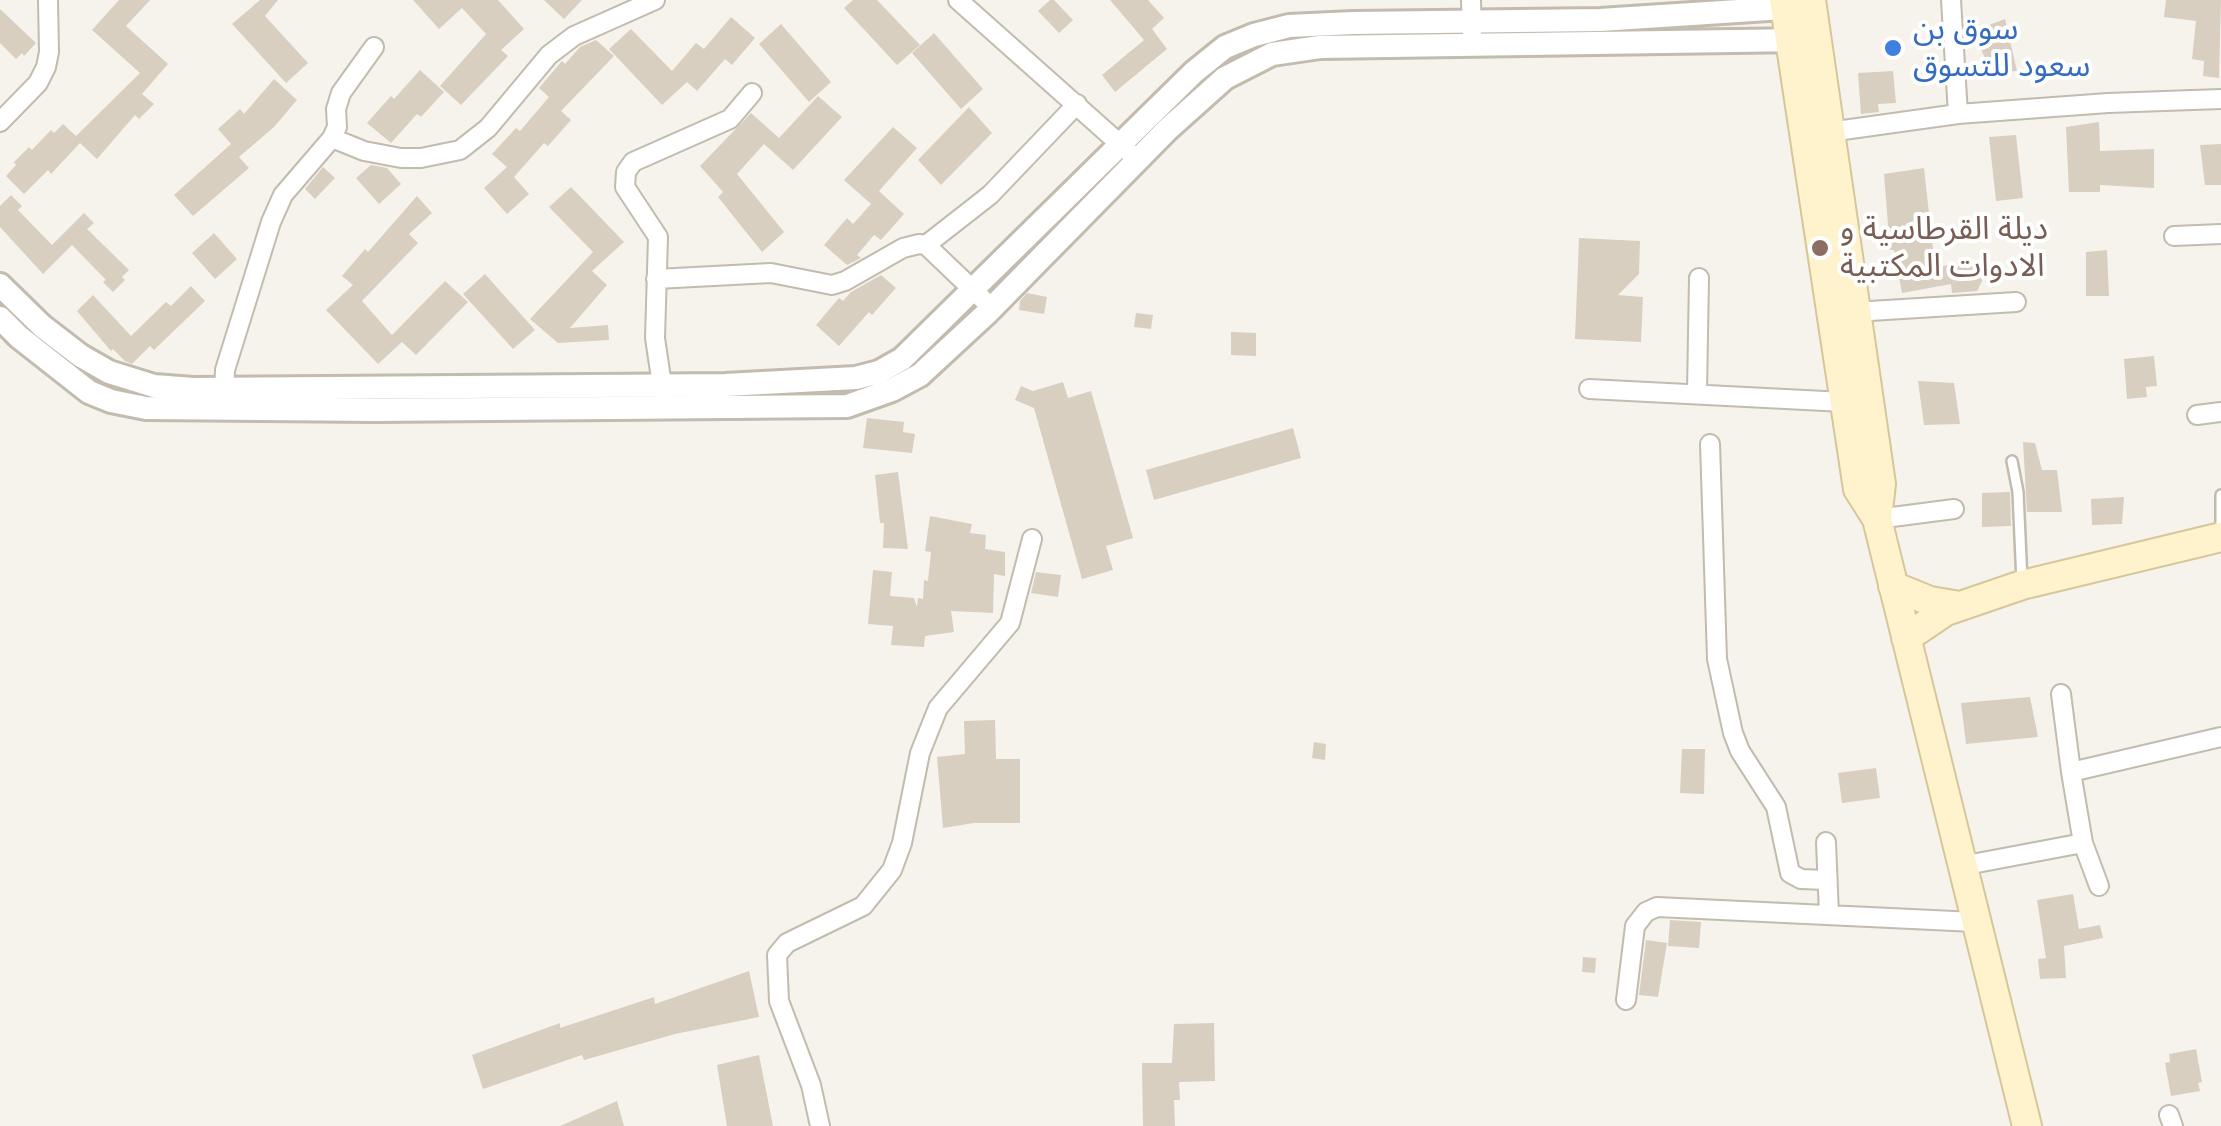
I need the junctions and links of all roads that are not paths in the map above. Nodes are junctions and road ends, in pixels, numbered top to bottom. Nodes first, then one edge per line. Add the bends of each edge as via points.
1 (48, 0) edge
2 (655, 0) edge
3 (958, 0) edge
4 (1950, 0) edge
5 (1787, 4) edge
6 (1471, 10) edge
7 (1803, 40) junction
8 (1472, 45) junction
9 (374, 47) dead end
10 (752, 93) dead end
11 (2221, 98) edge
12 (1077, 104) junction
13 (1958, 114) junction
14 (0, 122) edge
15 (1829, 132) junction
16 (332, 138) junction
17 (1120, 142) junction
18 (1137, 160) junction
19 (2221, 234) edge
20 (2174, 236) dead end
21 (926, 245) junction
22 (1699, 278) dead end
23 (656, 279) junction
24 (0, 285) edge
25 (973, 289) junction
26 (2016, 302) dead end
27 (992, 308) junction
28 (1854, 312) junction
29 (0, 318) edge
30 (664, 384) junction
31 (1590, 389) dead end
32 (1696, 392) junction
33 (224, 400) junction
34 (1844, 402) junction
35 (664, 408) junction
36 (2221, 412) edge
37 (2196, 415) dead end
38 (1710, 444) dead end
39 (2012, 461) dead end
40 (2221, 495) edge
41 (1954, 509) dead end
42 (1876, 519) junction
43 (2221, 537) edge
44 (1032, 539) dead end
45 (2022, 585) junction
46 (1893, 586) junction
47 (1960, 606) junction
48 (1906, 638) junction
49 (2061, 694) dead end
50 (2221, 737) edge
51 (2071, 772) junction
52 (1826, 842) dead end
53 (2084, 843) junction
54 (1961, 866) junction
55 (1827, 880) junction
56 (2099, 886) dead end
57 (1828, 915) junction
58 (1975, 922) junction
59 (1626, 1000) dead end
60 (820, 1126) edge
61 (2027, 1126) edge

1 - 14 street via 46,67
2 - 16 street via 574,36 549,55 488,128 460,150 401,158
3 - 12 street
4 - 13 street
5 - 6 street via 1600,20
5 - 7 main road
6 - 8 street
6 - 17 street via 1254,35 1225,48
7 - 8 street
7 - 15 main road
7 - 34 main road
8 - 18 street via 1272,54 1226,78
9 - 16 street via 341,93
10 - 23 street via 730,119 633,162 626,172 625,187 658,237
11 - 13 street
12 - 17 street
12 - 21 street via 990,195
13 - 15 street
15 - 28 main road
16 - 33 street via 283,195 271,222 225,370
17 - 18 street
17 - 25 street
18 - 27 street
19 - 20 street
21 - 23 street via 903,248 832,285 771,273
21 - 25 street
22 - 32 street
23 - 30 street via 655,338
24 - 33 street via 42,326 109,372
25 - 27 street
25 - 30 street via 902,359 879,372 817,382
26 - 28 street
27 - 35 street via 920,375 847,406
28 - 42 main road via 1880,484
29 - 33 street via 89,392 127,405
30 - 33 street
30 - 35 street
31 - 32 street
32 - 34 street
33 - 35 street
34 - 42 main road via 1858,490
36 - 37 street
38 - 55 street via 1716,659 1733,733 1776,807 1790,872 1801,880
39 - 45 lane
40 - 43 lane
41 - 42 street
42 - 46 main road
43 - 45 main road
44 - 60 street via 1010,623 938,708 920,753 892,870 863,906 787,943 776,955 779,1000
45 - 47 main road
46 - 47 main road
46 - 48 main road
47 - 48 main road
48 - 54 main road
49 - 51 street
50 - 51 street
51 - 53 street
52 - 55 street
53 - 54 street
53 - 56 street
54 - 58 main road
55 - 57 street
57 - 58 street
57 - 59 street via 1651,909 1636,926
58 - 61 main road

